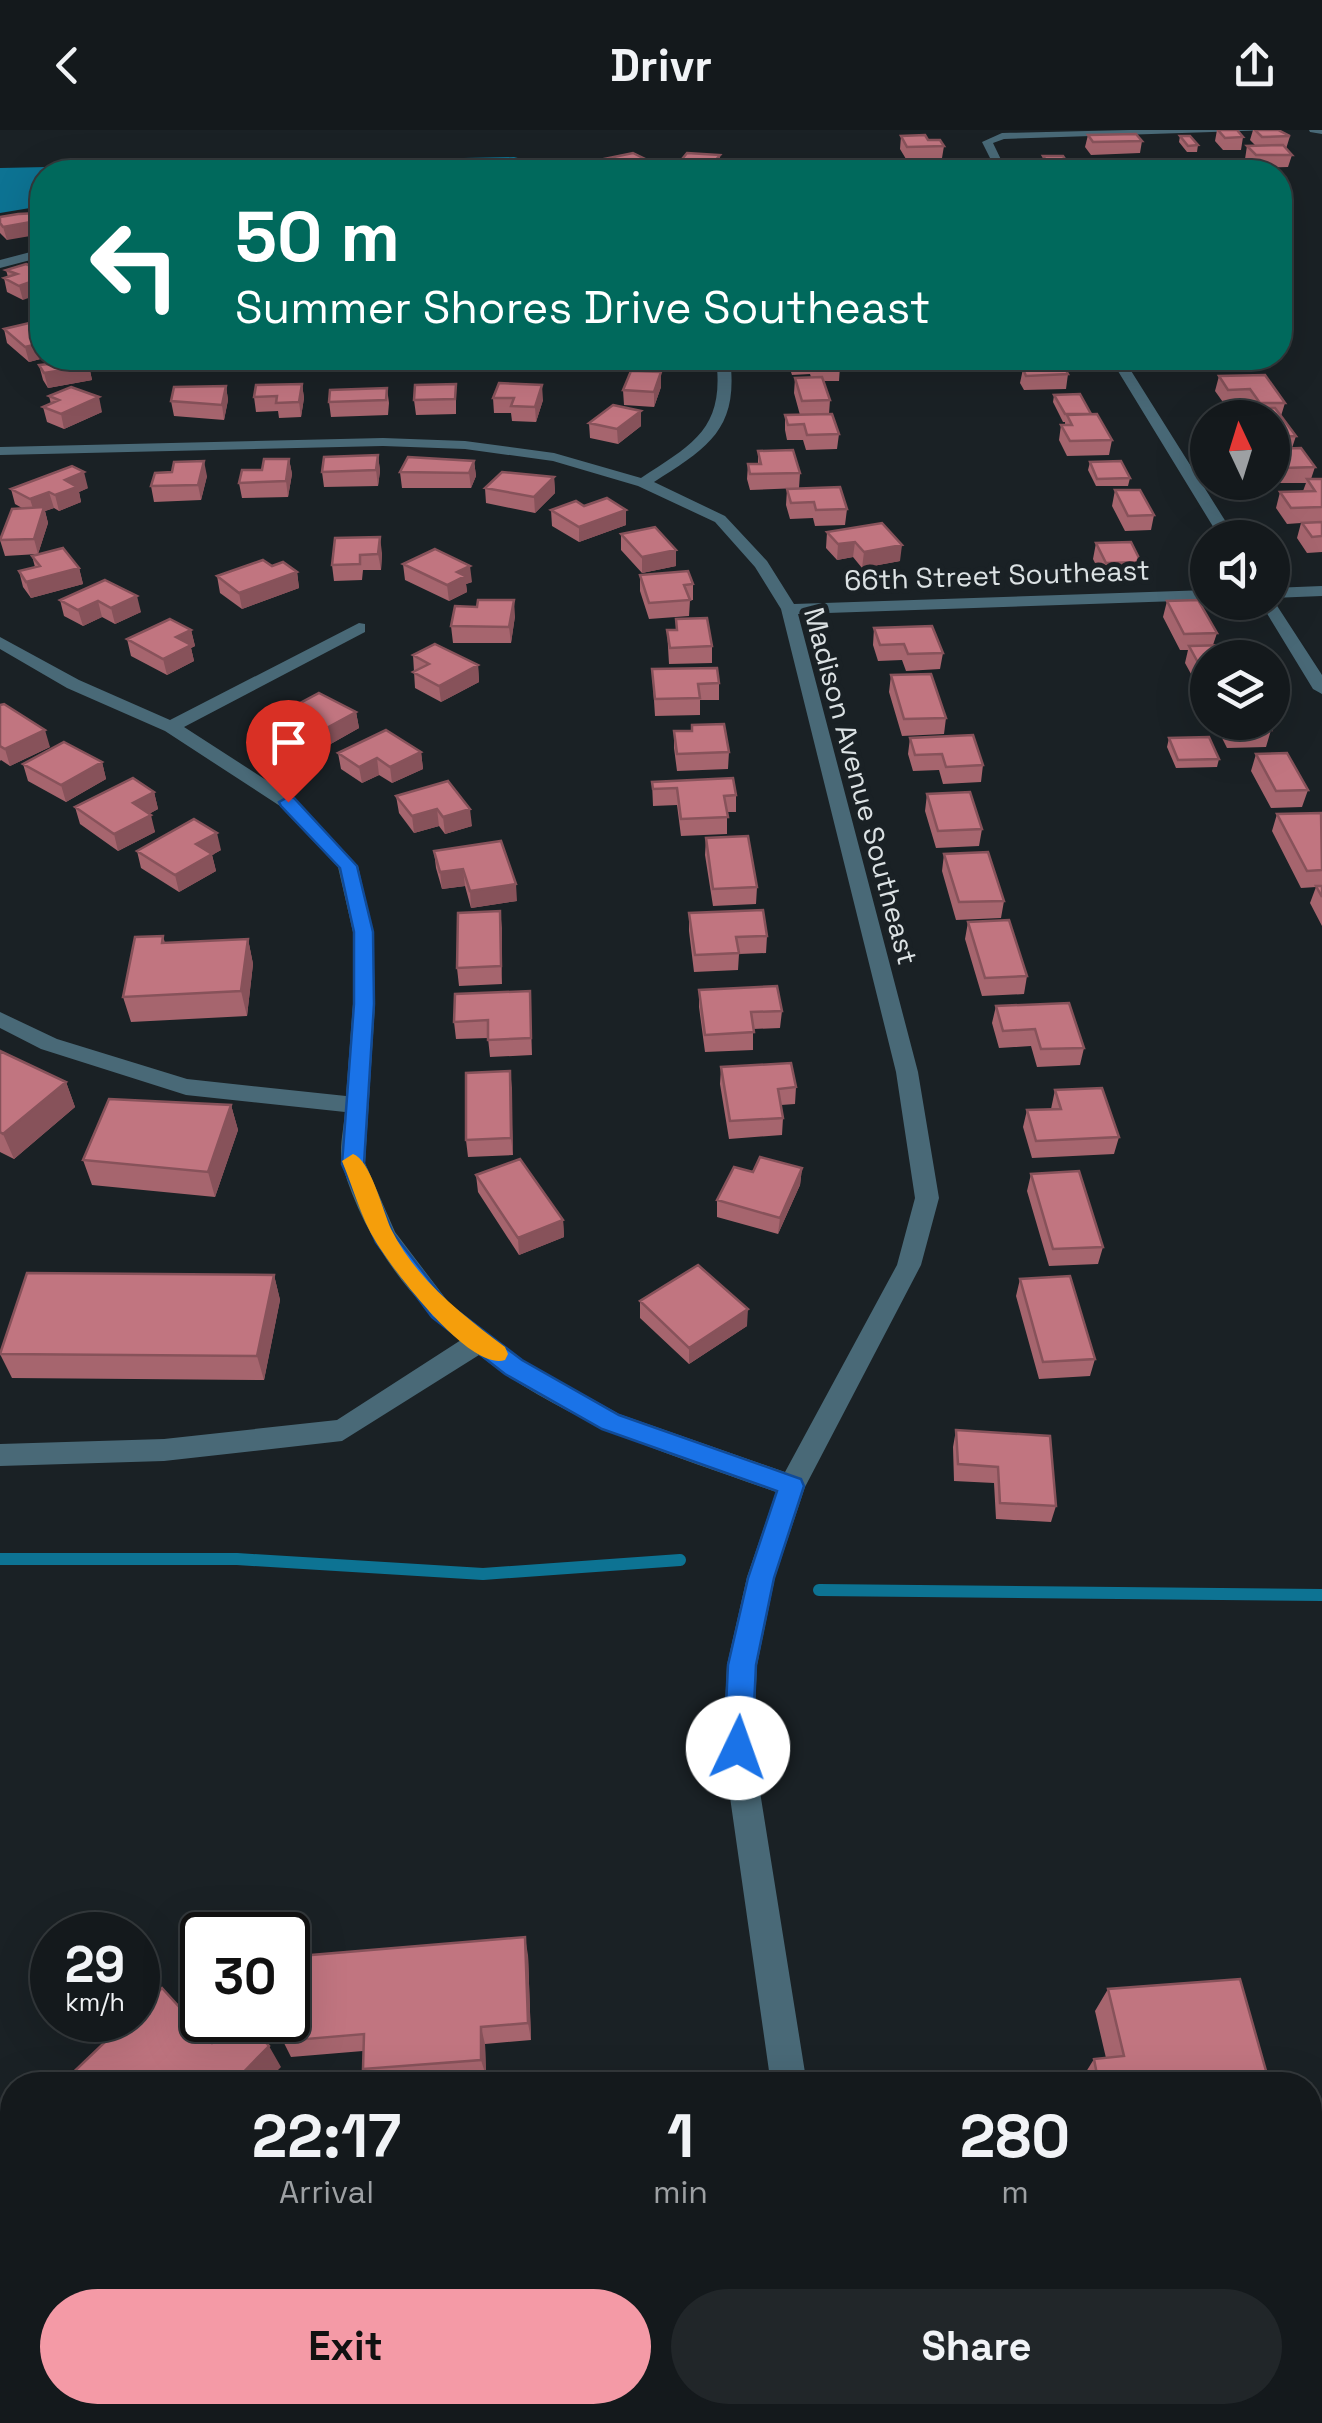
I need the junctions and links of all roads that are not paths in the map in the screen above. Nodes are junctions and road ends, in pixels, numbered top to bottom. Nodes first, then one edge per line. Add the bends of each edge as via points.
1 (1268, 130) edge
2 (1314, 130) edge
3 (1322, 130) edge
4 (995, 160) edge
5 (30, 256) edge
6 (0, 264) edge
7 (724, 370) edge
8 (1124, 370) edge
9 (0, 451) edge
10 (642, 483) junction
11 (1217, 520) edge
12 (1322, 590) edge
13 (1290, 591) edge
14 (1190, 596) edge
15 (789, 609) junction
16 (1279, 620) edge
17 (359, 628) dead end
18 (0, 642) edge
19 (1322, 689) edge
20 (171, 727) junction
21 (0, 1019) edge
22 (357, 1106) junction
23 (480, 1341) junction
24 (0, 1454) edge
25 (792, 1486) junction
26 (788, 2072) edge

1 - 4 street via 991,138 987,147
2 - 3 street
5 - 6 street
7 - 10 street via 728,403 704,443
8 - 11 street
9 - 10 street, Madison Avenue Southeast via 466,445 554,456
10 - 15 street, Madison Avenue Southeast via 720,518
12 - 13 street
14 - 15 street, 66th Street Southeast
15 - 25 street, Madison Avenue Southeast via 907,1072 927,1198 909,1265
16 - 19 street
17 - 20 street
18 - 20 street via 72,684
20 - 22 street via 288,802 348,866 364,932
21 - 22 street via 49,1044 186,1087
22 - 23 street via 353,1164 384,1236 440,1310
23 - 24 street via 342,1430 164,1450
23 - 25 street via 610,1422
25 - 26 street, Madison Avenue Southeast via 761,1578 742,1665 738,1748

